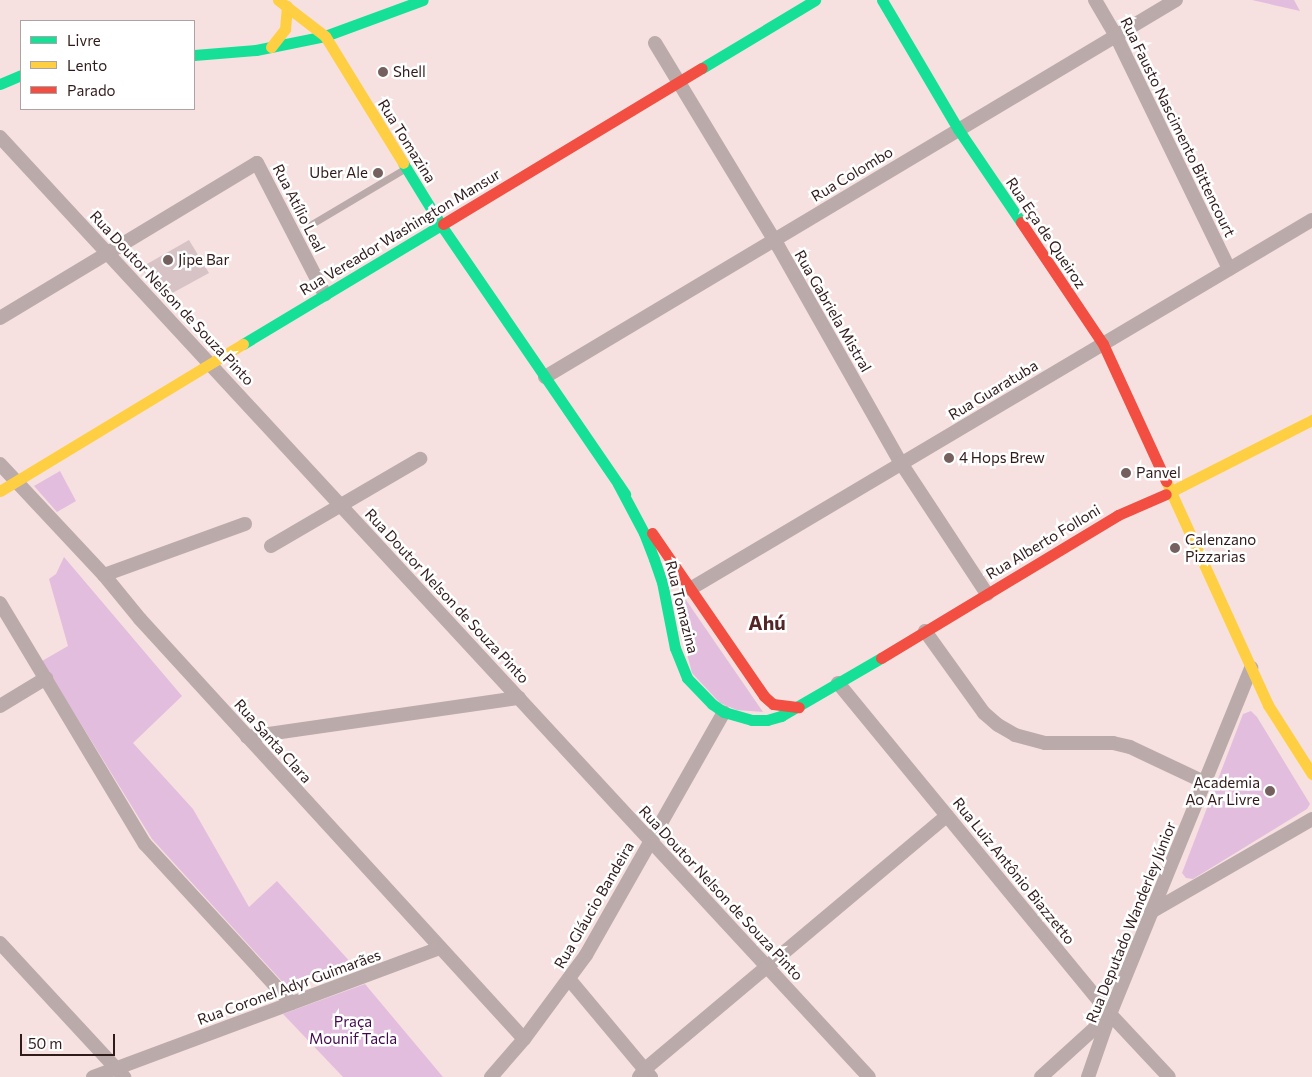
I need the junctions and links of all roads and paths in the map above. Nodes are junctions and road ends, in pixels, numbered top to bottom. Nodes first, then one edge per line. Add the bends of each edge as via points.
1 (423, 0) edge
2 (815, 0) edge
3 (882, 0) edge
4 (1095, 0) edge
5 (1176, 0) edge
6 (282, 3) edge
7 (325, 36) junction
8 (1116, 36) junction
9 (655, 43) dead end
10 (271, 47) junction
11 (195, 55) edge
12 (20, 75) edge
13 (2, 79) edge
14 (678, 82) junction
15 (958, 129) junction
16 (0, 137) edge
17 (406, 167) junction
18 (1312, 220) edge
19 (310, 225) dead end
20 (441, 225) junction
21 (774, 240) junction
22 (108, 253) junction
23 (1229, 269) junction
24 (325, 295) junction
25 (0, 318) edge
26 (1103, 344) junction
27 (210, 364) junction
28 (545, 377) junction
29 (1312, 420) edge
30 (420, 459) dead end
31 (0, 464) edge
32 (901, 464) junction
33 (16, 481) junction
34 (618, 484) junction
35 (0, 491) edge
36 (1172, 491) junction
37 (341, 505) junction
38 (245, 524) dead end
39 (271, 546) dead end
40 (104, 575) junction
41 (987, 594) junction
42 (679, 599) junction
43 (0, 602) edge
44 (925, 631) junction
45 (1251, 668) junction
46 (46, 678) junction
47 (838, 683) junction
48 (519, 698) junction
49 (0, 706) edge
50 (799, 707) junction
51 (724, 712) junction
52 (247, 737) junction
53 (1312, 774) edge
54 (1204, 782) junction
55 (947, 816) junction
56 (1312, 819) edge
57 (650, 840) junction
58 (1151, 912) junction
59 (0, 943) edge
60 (440, 948) junction
61 (767, 966) junction
62 (570, 979) junction
63 (291, 1003) junction
64 (1110, 1014) junction
65 (524, 1039) junction
66 (119, 1073) edge
67 (645, 1074) edge
68 (93, 1077) edge
69 (492, 1077) edge
70 (869, 1077) edge
71 (1041, 1077) edge
72 (1088, 1077) edge
73 (1169, 1077) edge

1 - 7 main road
2 - 14 main road, Rua Vereador Washington Mansur
3 - 15 main road, Rua Eça de Queiroz
4 - 8 street, Rua Fausto Nascimento Bittencourt
5 - 8 street, Rua Colombo
6 - 7 main road
6 - 10 main road via 285,28
7 - 10 main road
7 - 17 main road, Rua Tomazina
8 - 15 street, Rua Colombo
8 - 23 street, Rua Fausto Nascimento Bittencourt
9 - 14 street, Rua Gabriela Mistral
10 - 11 main road
12 - 13 main road
14 - 20 main road, Rua Vereador Washington Mansur
14 - 21 street, Rua Gabriela Mistral
15 - 21 street, Rua Colombo
15 - 26 main road, Rua Eça de Queiroz
16 - 22 street, Rua Doutor Nelson de Souza Pinto
17 - 19 lane
17 - 20 main road, Rua Tomazina
18 - 23 street, Rua Guaratuba
20 - 24 main road, Rua Vereador Washington Mansur
20 - 28 main road, Rua Tomazina
21 - 28 street, Rua Colombo
21 - 32 street, Rua Gabriela Mistral
22 - 24 street, Rua Atílio Leal via 257,163
22 - 25 street
22 - 27 street, Rua Doutor Nelson de Souza Pinto
23 - 26 street, Rua Guaratuba
24 - 27 main road, Rua Vereador Washington Mansur
26 - 32 street, Rua Guaratuba
26 - 36 main road, Rua Eça de Queiroz
27 - 33 main road, Rua Vereador Washington Mansur
27 - 37 street, Rua Doutor Nelson de Souza Pinto
28 - 34 main road, Rua Tomazina
29 - 36 main road, Rua Alberto Folloni
30 - 37 street
31 - 33 street, Rua Santa Clara
32 - 41 street, Rua Gabriela Mistral
32 - 42 street, Rua Guaratuba
33 - 35 main road, Rua Vereador Washington Mansur
33 - 40 street, Rua Santa Clara
34 - 42 main road, Rua Tomazina
34 - 42 main road, Rua Tomazina via 644,533 662,582
36 - 41 main road, Rua Alberto Folloni via 1118,515
36 - 45 main road, Rua Eça de Queiroz
37 - 39 street
37 - 48 street, Rua Doutor Nelson de Souza Pinto
38 - 40 street
40 - 52 street, Rua Santa Clara
41 - 44 main road, Rua Alberto Folloni
42 - 50 main road, Rua Tomazina via 764,696 773,704
42 - 51 main road, Rua Tomazina via 675,648 687,678
43 - 46 street
44 - 47 main road, Rua Alberto Folloni
44 - 54 street via 984,713 998,725 1045,743 1113,743 1130,747
45 - 53 main road, Rua Eça de Queiroz via 1268,705
45 - 54 street, Rua Deputado Wanderley Júnior
46 - 49 street
46 - 63 street via 145,844
47 - 50 main road, Rua Alberto Folloni
47 - 55 street, Rua Luiz Antônio Biazzetto
48 - 52 street
48 - 57 street, Rua Doutor Nelson de Souza Pinto
50 - 51 main road, Rua Tomazina via 767,720 752,720
51 - 57 street, Rua Gláucio Bandeira
52 - 60 street, Rua Santa Clara
54 - 58 street, Rua Deputado Wanderley Júnior
55 - 61 street
55 - 64 street, Rua Luiz Antônio Biazzetto
56 - 58 street
57 - 61 street, Rua Doutor Nelson de Souza Pinto
57 - 62 street, Rua Gláucio Bandeira
58 - 64 street, Rua Deputado Wanderley Júnior
59 - 66 street
60 - 63 street, Rua Coronel Adyr Guimarães
60 - 65 street, Rua Santa Clara
61 - 67 street
61 - 70 street, Rua Doutor Nelson de Souza Pinto
62 - 65 street, Rua Gláucio Bandeira
62 - 67 street
63 - 66 street, Rua Coronel Adyr Guimarães
64 - 71 street
64 - 72 street, Rua Deputado Wanderley Júnior
64 - 73 street, Rua Luiz Antônio Biazzetto
65 - 69 street, Rua Gláucio Bandeira
66 - 68 street, Rua Coronel Adyr Guimarães

